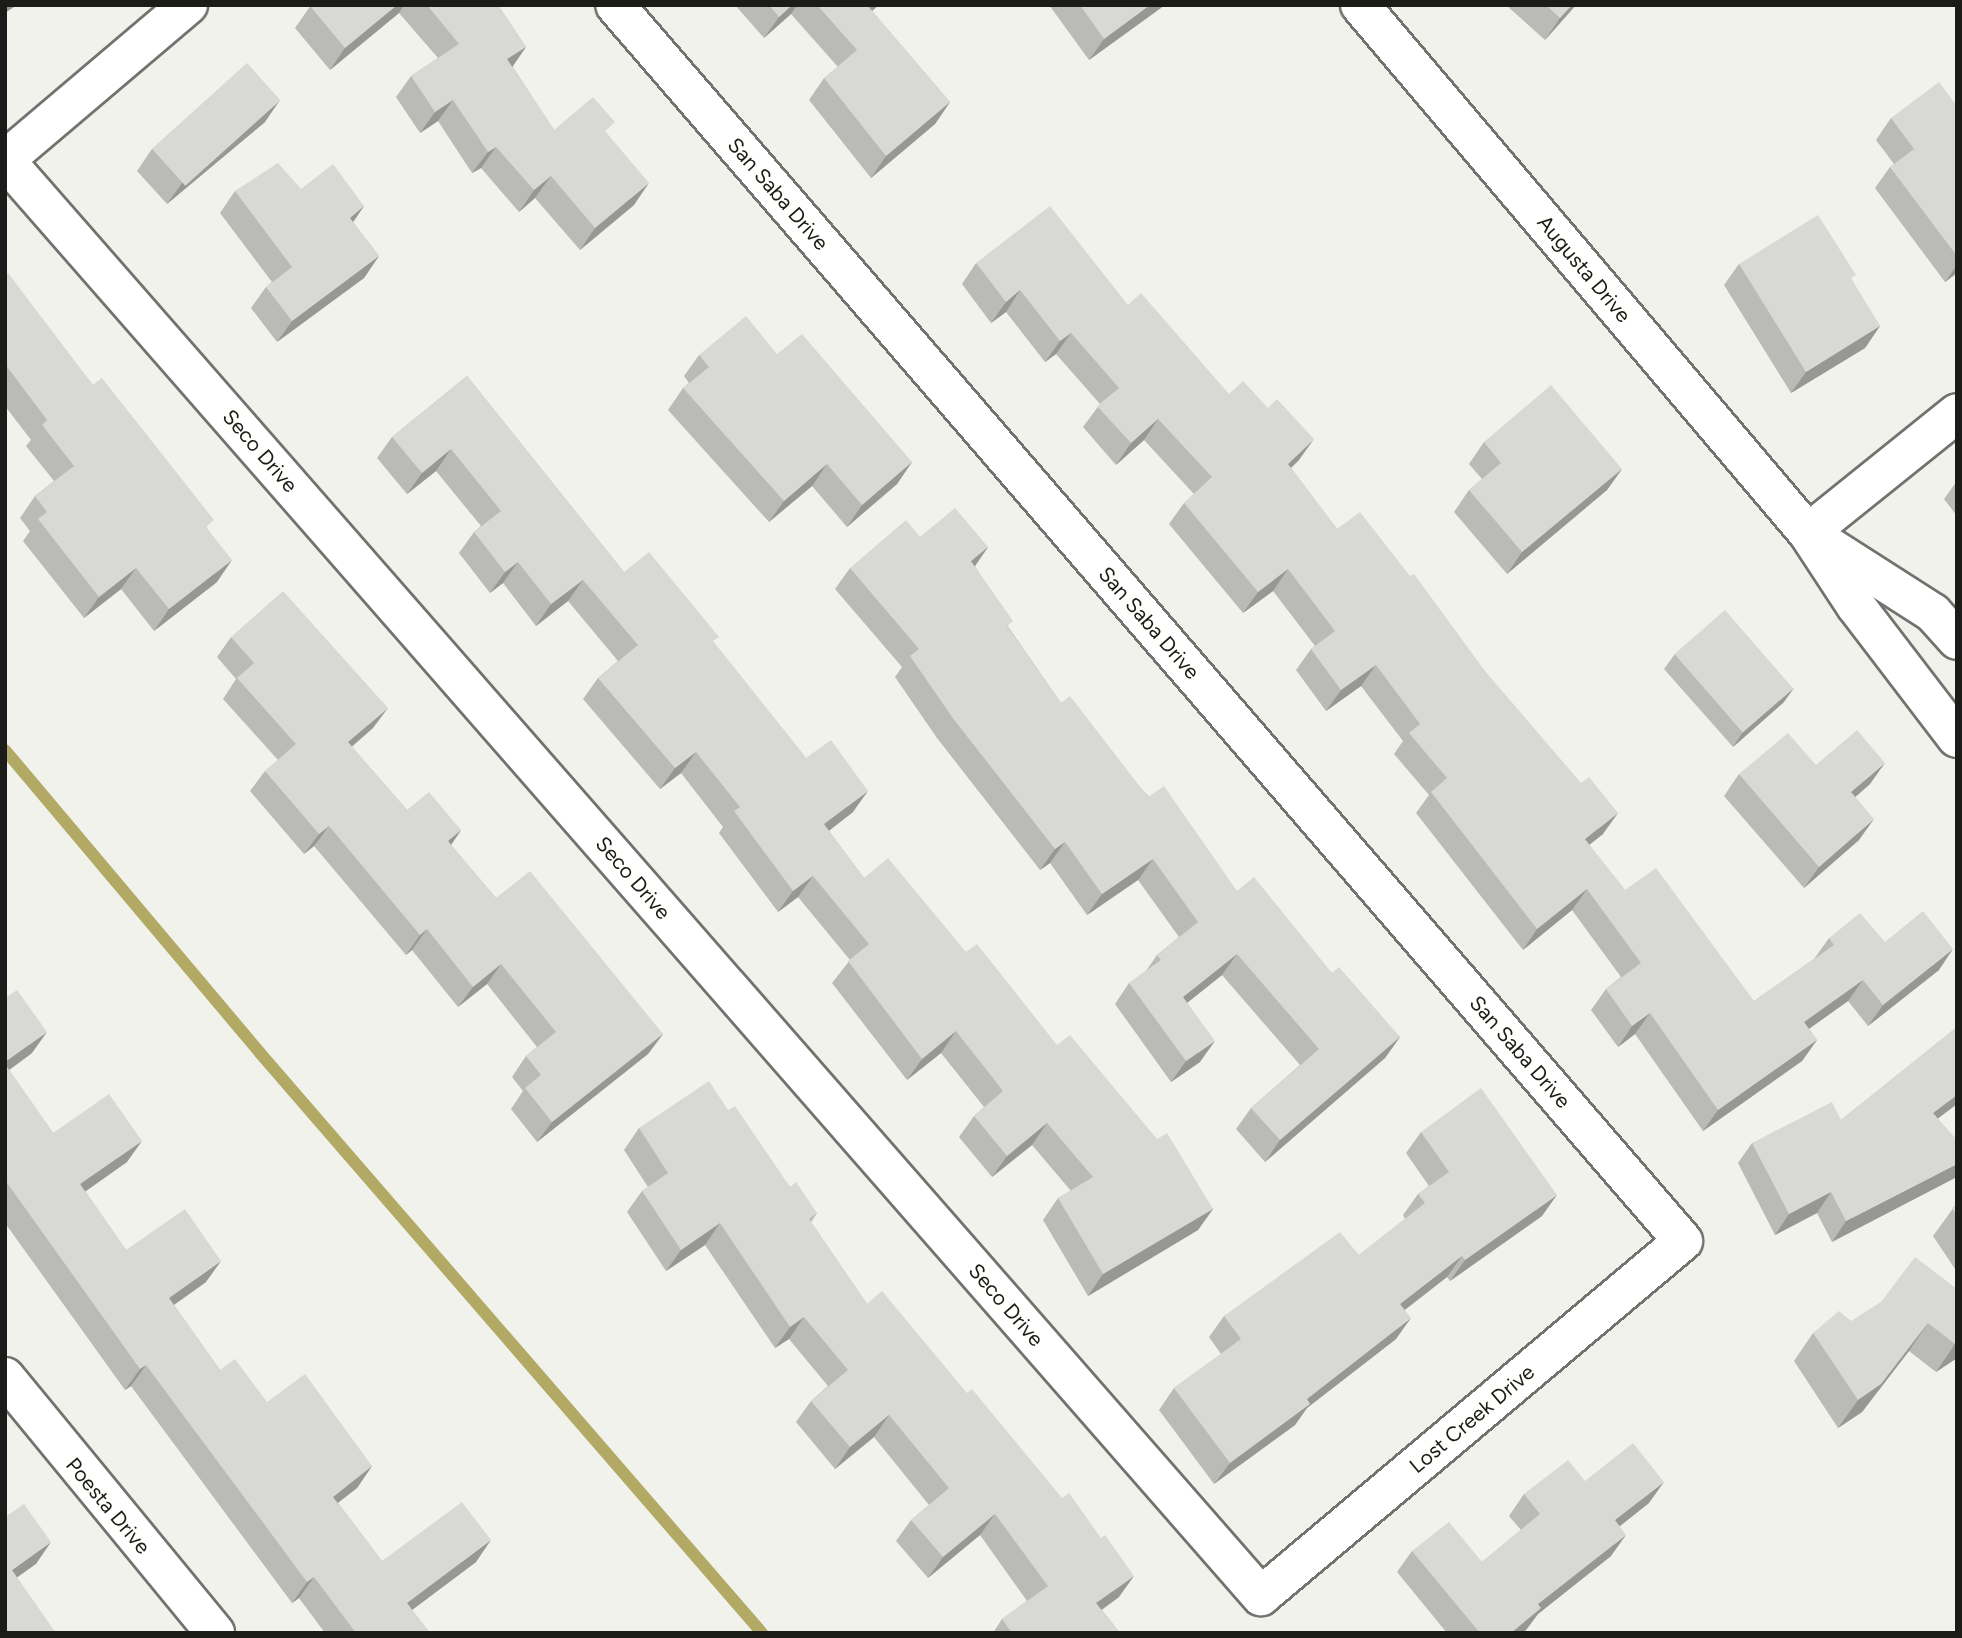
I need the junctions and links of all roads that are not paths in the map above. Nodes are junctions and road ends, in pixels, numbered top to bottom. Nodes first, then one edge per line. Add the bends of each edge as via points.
1 (188, 5) edge
2 (615, 5) edge
3 (1360, 5) edge
4 (5, 160) edge
5 (1957, 413) edge
6 (1808, 533) junction
7 (1957, 639) edge
8 (1957, 738) edge
9 (1683, 1241) joint
10 (5, 1377) edge
11 (1261, 1596) joint
12 (215, 1633) edge

1 - 4 street
2 - 9 street, San Saba Drive
3 - 6 street, Augusta Drive
4 - 11 street, Seco Drive
5 - 6 street
6 - 7 street, Augusta Drive via 1933,613
6 - 8 street, Augusta Drive via 1856,606
9 - 11 street, Lost Creek Drive
10 - 12 street, Poesta Drive

